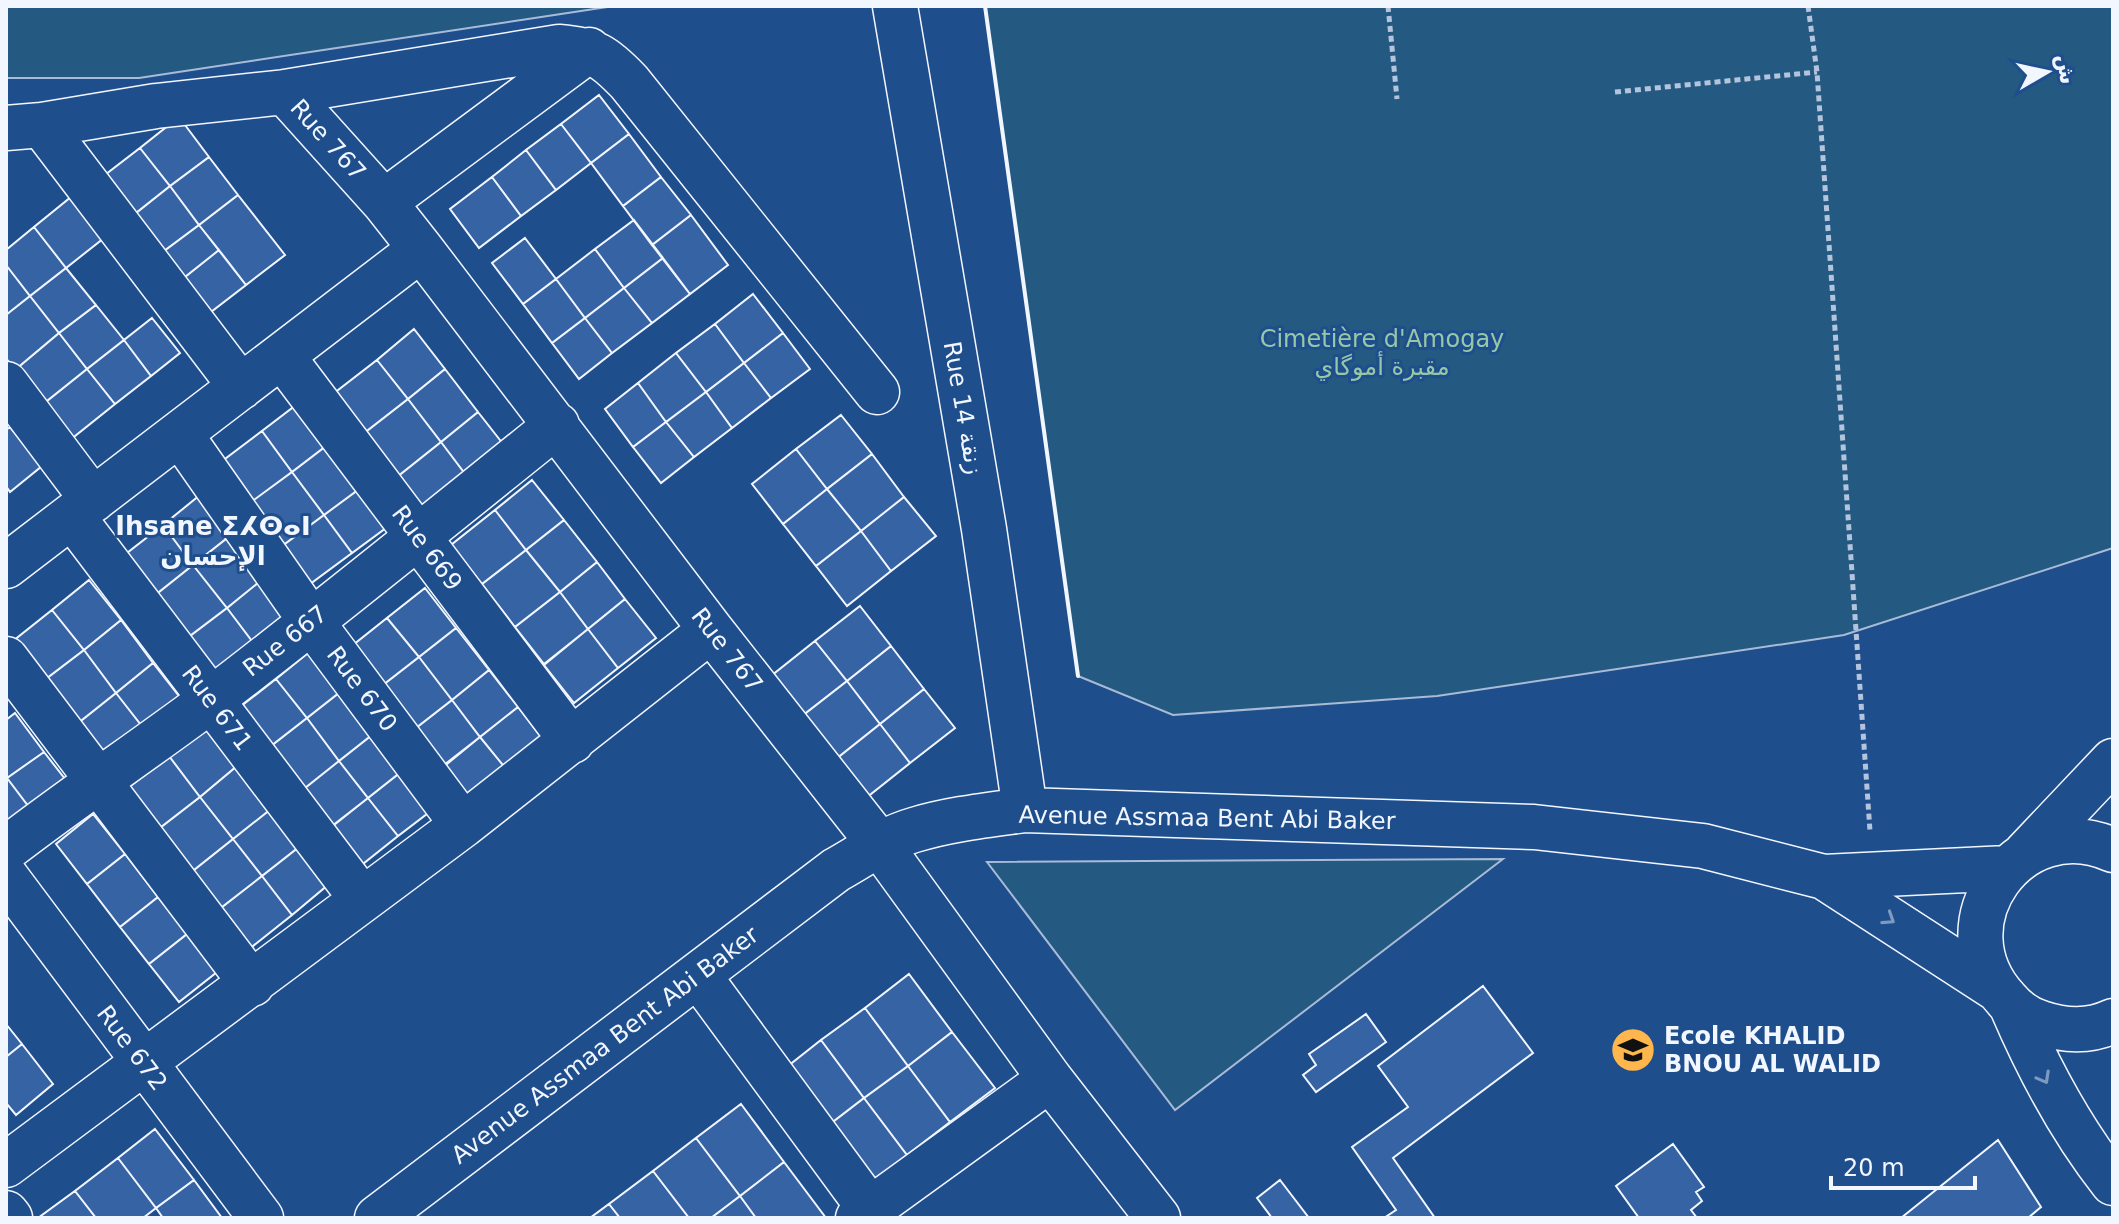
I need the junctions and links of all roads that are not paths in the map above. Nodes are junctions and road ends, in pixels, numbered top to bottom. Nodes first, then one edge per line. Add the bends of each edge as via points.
1 (895, 6) edge
2 (589, 50) junction
3 (285, 92) junction
4 (24, 127) edge
5 (384, 202) junction
6 (421, 249) junction
7 (282, 356) junction
8 (6, 384) edge
9 (241, 387) junction
10 (877, 392) dead end
11 (557, 425) junction
12 (180, 434) junction
13 (82, 508) junction
14 (419, 537) junction
15 (6, 566) edge
16 (311, 621) junction
17 (711, 630) junction
18 (6, 659) edge
19 (211, 699) junction
20 (572, 741) junction
21 (2113, 761) edge
22 (99, 780) junction
23 (1025, 810) junction
24 (463, 825) junction
25 (880, 845) junction
26 (6, 849) edge
27 (2113, 850) edge
28 (2016, 861) junction
29 (6, 877) edge
30 (1824, 877) junction
31 (362, 899) junction
32 (698, 975) junction
33 (252, 984) junction
34 (2004, 998) junction
35 (2113, 1021) edge
36 (142, 1063) junction
37 (1050, 1079) junction
38 (6, 1165) edge
39 (2113, 1183) edge
40 (6, 1213) edge
41 (864, 1214) edge
42 (10, 1218) edge
43 (261, 1218) edge
44 (377, 1218) edge
45 (1158, 1218) edge

1 - 23 street, Rue 14 زنقة via 984,529
2 - 3 street via 559,47
2 - 5 street
2 - 10 street via 608,60 629,82
3 - 4 street
3 - 5 street, Rue 767
4 - 9 street
5 - 6 street, Rue 767
6 - 7 street
6 - 11 street, Rue 767
7 - 9 street
7 - 14 street, Rue 669
8 - 13 street, Rue 671
9 - 12 street
11 - 14 street, Rue 667
11 - 17 street, Rue 767
12 - 13 street
12 - 16 street, Rue 670
13 - 15 street
13 - 19 street, Rue 671
14 - 16 street, Rue 667
14 - 20 street, Rue 669
16 - 19 street, Rue 667
16 - 24 street, Rue 670
17 - 20 street
17 - 25 street, Rue 767
18 - 22 street
19 - 22 street, Rue 667
19 - 31 street, Rue 671
20 - 24 street
21 - 28 street
22 - 26 street, Rue 667
22 - 33 street
23 - 25 street, Avenue Assmaa Bent Abi Baker via 912,830
23 - 30 street, Avenue Assmaa Bent Abi Baker via 1534,827 1703,846
24 - 31 street
25 - 32 street, Avenue Assmaa Bent Abi Baker via 836,870
25 - 37 street, Rue 767
27 - 28 street, Avenue Assmaa Bent Abi Baker via 2074,840 2048,844
28 - 30 street, Avenue Assmaa Bent Abi Baker
28 - 34 street via 1994,886 1980,927 1986,970
29 - 36 street, Rue 672
30 -> 34 street, Avenue Assmaa Bent Abi Baker
31 - 33 street
32 - 41 street
32 - 44 street, Avenue Assmaa Bent Abi Baker
33 - 36 street
34 - 35 street, Avenue Assmaa Bent Abi Baker via 2034,1021 2058,1029
34 -> 39 street via 2064,1113
36 - 38 street
36 - 43 street, Rue 672
37 - 41 street
37 - 45 street, Rue 767
40 - 42 street

